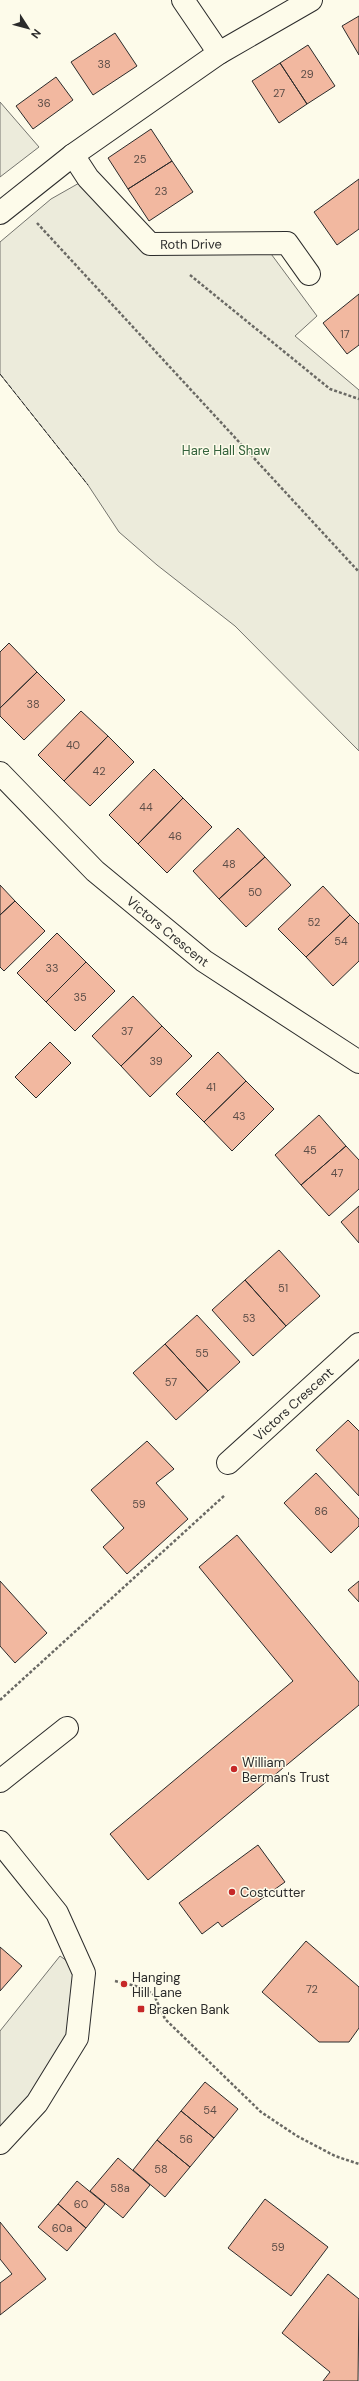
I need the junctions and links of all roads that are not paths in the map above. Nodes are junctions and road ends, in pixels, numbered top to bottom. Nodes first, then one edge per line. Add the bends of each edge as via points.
1 (183, 0) edge
2 (311, 0) edge
3 (219, 53) junction
4 (73, 154) junction
5 (8, 207) edge
6 (309, 274) dead end
7 (0, 773) edge
8 (359, 1062) edge
9 (359, 1344) edge
10 (228, 1464) road end
11 (67, 1728) dead end
12 (0, 1781) edge
13 (0, 1842) edge
14 (0, 2143) edge

1 - 3 street
2 - 3 street
3 - 4 street
4 - 5 street
4 - 6 street, Roth Drive via 88,178 150,244 287,243
7 - 8 street, Victors Crescent via 95,871 204,961
9 - 10 street, Victors Crescent
11 - 12 street
13 - 14 street via 57,1913 84,1973 77,2038 37,2103

